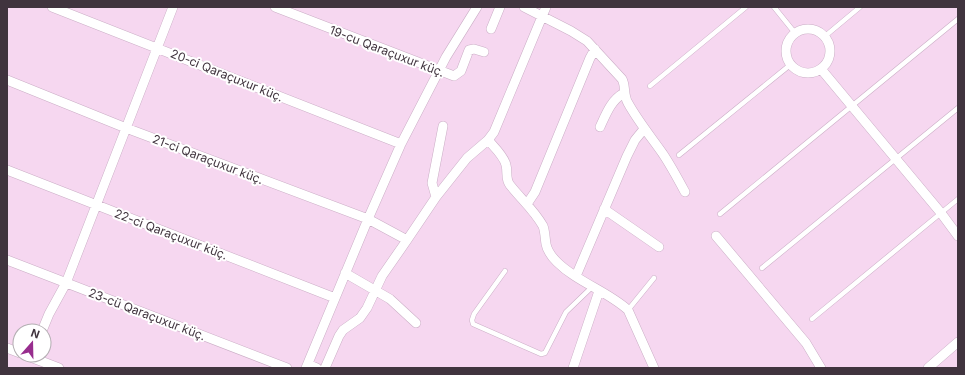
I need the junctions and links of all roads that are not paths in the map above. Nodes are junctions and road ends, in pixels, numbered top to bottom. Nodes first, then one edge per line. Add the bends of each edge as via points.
1 (52, 7) edge
2 (173, 7) edge
3 (275, 7) edge
4 (477, 7) edge
5 (500, 7) edge
6 (524, 7) edge
7 (546, 7) edge
8 (746, 7) edge
9 (774, 7) edge
10 (860, 7) edge
11 (541, 16) junction
12 (958, 19) edge
13 (491, 29) dead end
14 (795, 33) junction
15 (824, 37) junction
16 (157, 48) junction
17 (595, 49) junction
18 (484, 52) dead end
19 (790, 65) junction
20 (821, 69) junction
21 (439, 71) junction
22 (7, 80) edge
23 (650, 86) dead end
24 (624, 92) junction
25 (853, 106) junction
26 (958, 108) edge
27 (443, 126) dead end
28 (600, 127) dead end
29 (126, 128) junction
30 (644, 129) junction
31 (488, 140) junction
32 (401, 144) junction
33 (679, 155) dead end
34 (896, 160) junction
35 (7, 170) edge
36 (685, 192) dead end
37 (436, 196) junction
38 (958, 199) edge
39 (527, 204) junction
40 (96, 205) junction
41 (604, 209) junction
42 (940, 213) junction
43 (720, 214) dead end
44 (368, 219) junction
45 (716, 236) dead end
46 (958, 236) edge
47 (407, 240) junction
48 (659, 247) dead end
49 (7, 260) edge
50 (762, 268) dead end
51 (505, 271) dead end
52 (345, 273) junction
53 (576, 276) junction
54 (654, 278) dead end
55 (66, 283) junction
56 (596, 289) junction
57 (375, 290) junction
58 (335, 298) junction
59 (628, 310) junction
60 (812, 319) dead end
61 (45, 323) edge
62 (416, 323) dead end
63 (958, 342) edge
64 (43, 363) edge
65 (307, 366) edge
66 (59, 368) edge
67 (287, 368) edge
68 (317, 368) edge
69 (325, 368) edge
70 (573, 368) edge
71 (654, 368) edge
72 (821, 368) edge
73 (928, 368) edge

1 - 16 street, 20-ci Qaraçuxur küç.
2 - 16 street
3 - 21 street, 19-cu Qaraçuxur küç.
4 - 21 street
5 - 13 street
6 - 11 street
7 - 11 street
8 - 23 lane
9 - 14 lane
10 - 15 lane
11 - 17 street via 571,31
11 - 31 street via 499,122
12 - 25 lane
14 - 15 street via 807,29 814,30
14 - 19 street via 786,44 786,59
15 - 20 street via 828,42 830,54 826,65
16 - 29 street
16 - 32 street, 20-ci Qaraçuxur küç.
17 - 24 street via 622,79
17 - 39 street via 535,192
18 - 21 street, 19-cu Qaraçuxur küç. via 474,48 469,50 461,71 454,76
19 - 20 street via 795,70 808,74
19 - 33 lane
20 - 25 street
21 - 32 street
22 - 29 street, 21-ci Qaraçuxur küç.
24 - 28 street via 612,101
24 - 30 street
25 - 34 street
25 - 43 lane
26 - 34 lane
27 - 37 street via 432,183
29 - 40 street
29 - 44 street, 21-ci Qaraçuxur küç.
30 - 36 street
30 - 41 street via 629,151
31 - 37 street via 467,158
31 - 39 street via 504,160 509,184
32 - 44 street
34 - 42 street
34 - 50 lane
35 - 40 street, 22-ci Qaraçuxur küç.
37 - 47 street
38 - 42 lane
39 - 53 street via 544,230 548,250 557,262
40 - 55 street
40 - 58 street, 22-ci Qaraçuxur küç.
41 - 48 street
41 - 53 street
42 - 46 street
42 - 60 lane
44 - 47 street, 21-ci Qaraçuxur küç.
44 - 52 street
45 - 72 street via 806,343
47 - 57 street
49 - 55 street, 23-cü Qaraçuxur küç.
51 - 56 lane via 474,314 473,324 541,354 545,353 566,312
52 - 57 street
52 - 58 street
53 - 56 street
54 - 59 lane
55 - 61 street
55 - 67 street, 23-cü Qaraçuxur küç.
56 - 59 street
56 - 70 street
57 - 62 street via 390,299
57 - 69 street via 360,318 339,336
58 - 65 street
59 - 71 street
63 - 73 street
64 - 66 street
65 - 68 street

